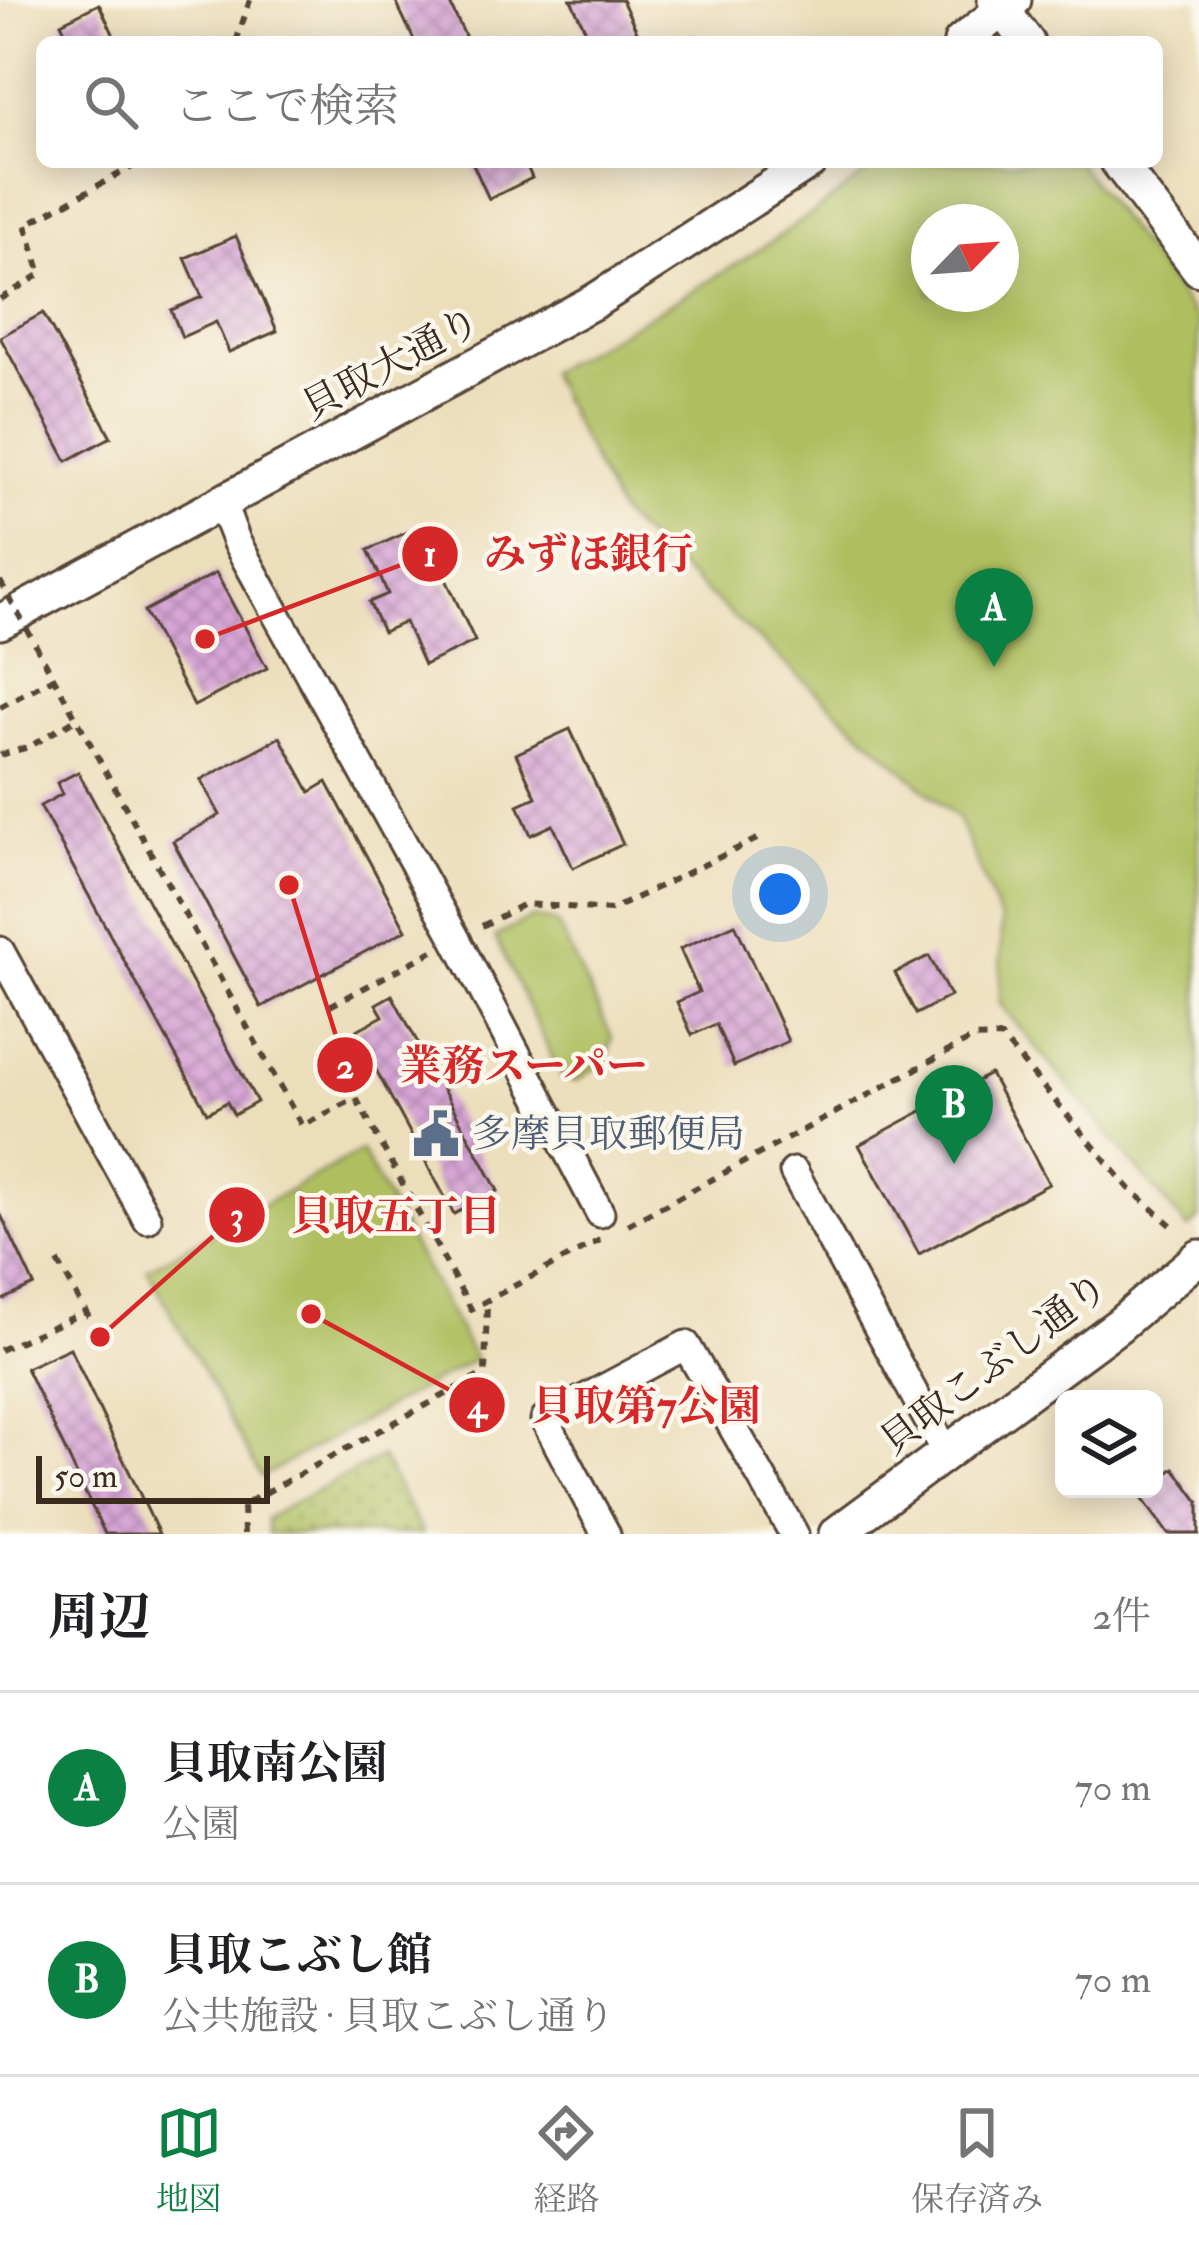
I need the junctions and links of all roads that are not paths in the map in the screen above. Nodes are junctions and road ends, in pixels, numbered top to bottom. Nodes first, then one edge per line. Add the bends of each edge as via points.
1 (1004, 3) edge
2 (968, 36) edge
3 (1024, 36) edge
4 (802, 168) edge
5 (1123, 168) edge
6 (1199, 268) edge
7 (221, 502) junction
8 (0, 622) edge
9 (0, 951) edge
10 (794, 1172) dead end
11 (600, 1213) dead end
12 (147, 1219) dead end
13 (1199, 1257) edge
14 (946, 1453) junction
15 (607, 1534) edge
16 (794, 1534) edge
17 (836, 1534) edge

1 - 2 street
1 - 3 street
4 - 7 street, 貝取大通り via 596,301
5 - 6 street
7 - 8 street, 貝取大通り
7 - 11 street via 236,543
9 - 12 street
10 - 14 street
13 - 14 street, 貝取こぶし通り
14 - 17 street, 貝取こぶし通り
15 - 16 street via 545,1420 686,1345

